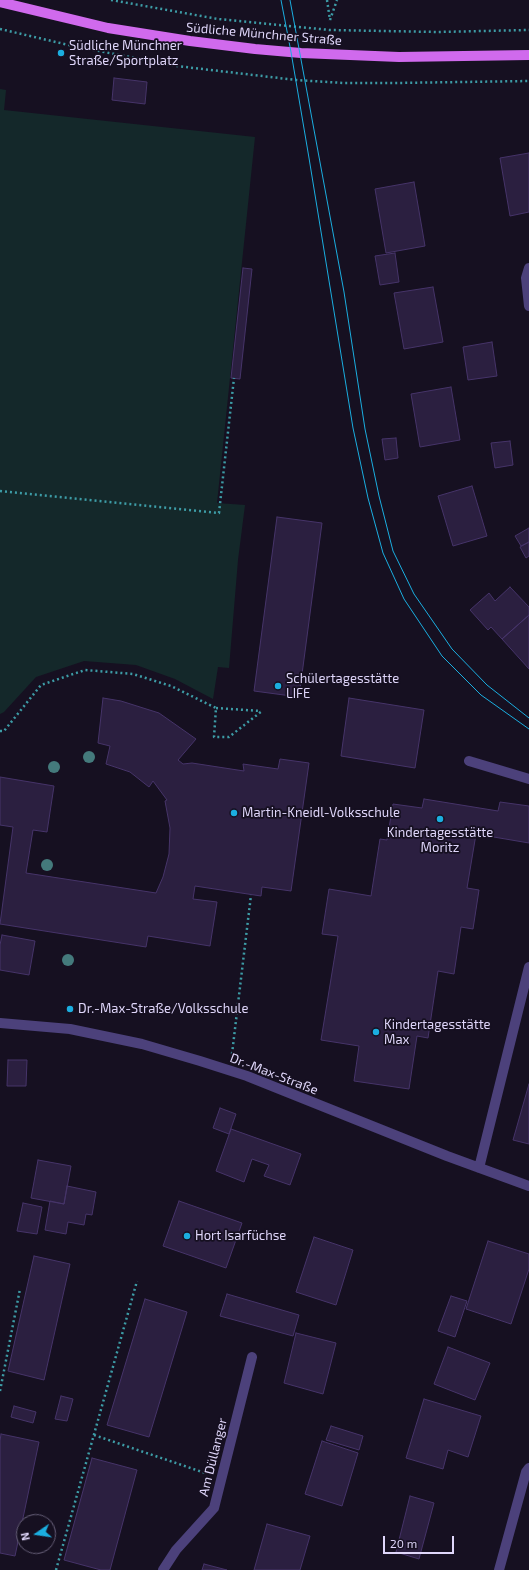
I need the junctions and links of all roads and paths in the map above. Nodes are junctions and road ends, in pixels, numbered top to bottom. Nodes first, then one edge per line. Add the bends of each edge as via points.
1 (111, 0) edge
2 (327, 0) edge
3 (337, 0) edge
4 (0, 2) edge
5 (529, 30) edge
6 (529, 55) edge
7 (529, 268) edge
8 (529, 306) edge
9 (234, 378) dead end
10 (0, 490) edge
11 (216, 708) junction
12 (0, 731) edge
13 (469, 761) dead end
14 (529, 779) edge
15 (251, 895) dead end
16 (528, 967) edge
17 (0, 1023) edge
18 (230, 1071) junction
19 (479, 1168) junction
20 (529, 1186) edge
21 (137, 1281) dead end
22 (20, 1288) dead end
23 (252, 1357) dead end
24 (0, 1391) edge
25 (94, 1435) junction
26 (529, 1468) edge
27 (221, 1479) junction
28 (56, 1570) edge
29 (163, 1570) edge
30 (499, 1570) edge

1 - 5 path via 218,19 330,30
2 - 3 path via 330,20
4 - 6 main road, Südliche Münchner Straße via 108,28 255,49 399,57
7 - 8 street via 526,278
9 - 10 path via 219,513
11 - 11 path via 214,737 228,737 262,711
11 - 12 path via 171,686 133,674 85,670 41,685 4,731
13 - 14 street
15 - 18 path
16 - 19 street
17 - 18 street, Dr.-Max-Straße via 70,1029 142,1044
18 - 19 street, Dr.-Max-Straße
19 - 20 street, Dr.-Max-Straße
21 - 25 path
22 - 24 path
23 - 27 street, Am Düllanger
25 - 27 path
25 - 28 path
26 - 30 street
27 - 29 street, Am Düllanger via 214,1508 176,1550

